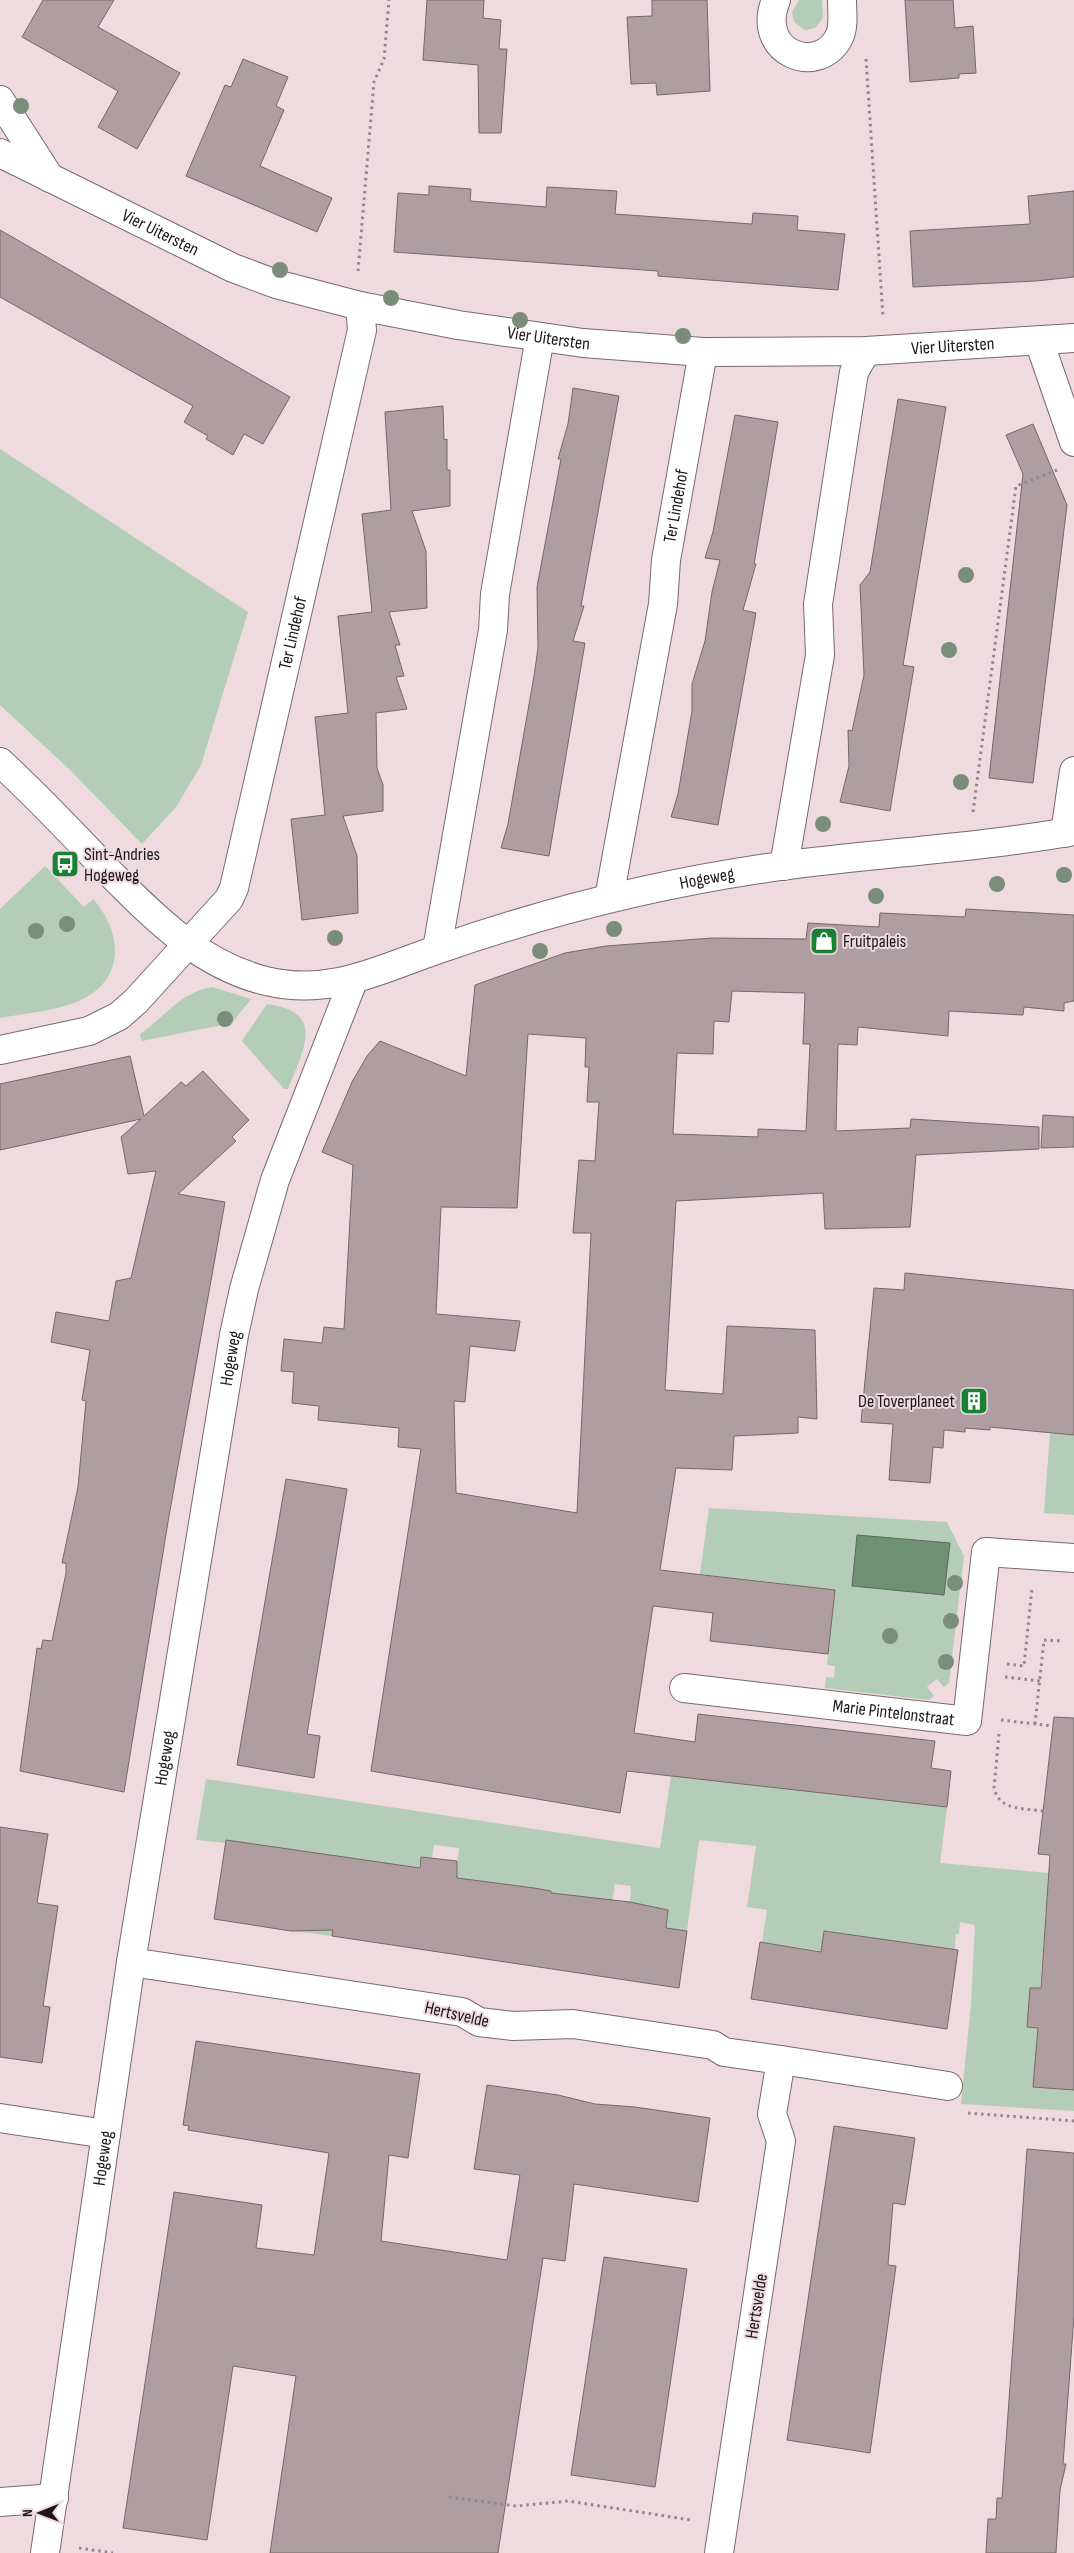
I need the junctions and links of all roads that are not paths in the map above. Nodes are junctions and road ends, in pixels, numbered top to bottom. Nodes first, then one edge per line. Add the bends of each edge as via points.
1 (776, 0) edge
2 (842, 0) edge
3 (0, 100) edge
4 (0, 153) edge
5 (51, 179) junction
6 (360, 306) junction
7 (540, 337) junction
8 (1074, 338) edge
9 (1039, 341) junction
10 (866, 351) junction
11 (703, 352) junction
12 (1070, 454) edge
13 (0, 762) edge
14 (1074, 770) edge
15 (1070, 832) edge
16 (784, 866) junction
17 (610, 898) junction
18 (188, 945) junction
19 (437, 949) junction
20 (353, 981) junction
21 (0, 1050) edge
22 (1074, 1558) edge
23 (684, 1688) dead end
24 (131, 1962) junction
25 (781, 2060) junction
26 (948, 2086) road end
27 (0, 2118) edge
28 (106, 2134) junction
29 (54, 2498) junction
30 (0, 2502) edge
31 (45, 2553) edge
32 (719, 2553) edge

1 - 2 street via 770,19 772,31 786,51 799,56 823,53 833,45 840,34
3 - 5 street
4 - 5 street, Vier Uitersten
5 - 6 street, Vier Uitersten via 233,268 276,284
6 - 7 street, Vier Uitersten
6 - 18 street, Ter Lindehof via 362,330 234,888 229,899
7 - 11 street, Vier Uitersten
7 - 19 street via 495,594 494,630
8 - 9 street, Vier Uitersten
9 - 10 street, Vier Uitersten
9 - 12 street
10 - 11 street, Vier Uitersten
10 - 16 street via 854,372 818,604 820,655
11 - 17 street, Ter Lindehof via 666,560 664,604
13 - 18 street, Hogeweg via 147,910
14 - 15 street
15 - 16 street, Hogeweg
16 - 17 street, Hogeweg
17 - 19 street, Hogeweg
18 - 20 street, Hogeweg via 227,968 264,981 300,986
18 - 21 street via 136,1001 105,1024 88,1031
19 - 20 street, Hogeweg
20 - 24 street, Hogeweg via 275,1180 244,1289
22 - 23 street, Marie Pintelonstraat via 986,1552 967,1721
24 - 25 street, Hertsvelde via 462,2012 479,2022 514,2026 573,2024 713,2045 724,2052
24 - 28 street, Hogeweg
25 - 26 street, Hertsvelde
25 - 32 street, Hertsvelde via 772,2114 781,2141
27 - 28 street
28 - 29 street, Hogeweg
29 - 30 street
29 - 31 street, Hogeweg

